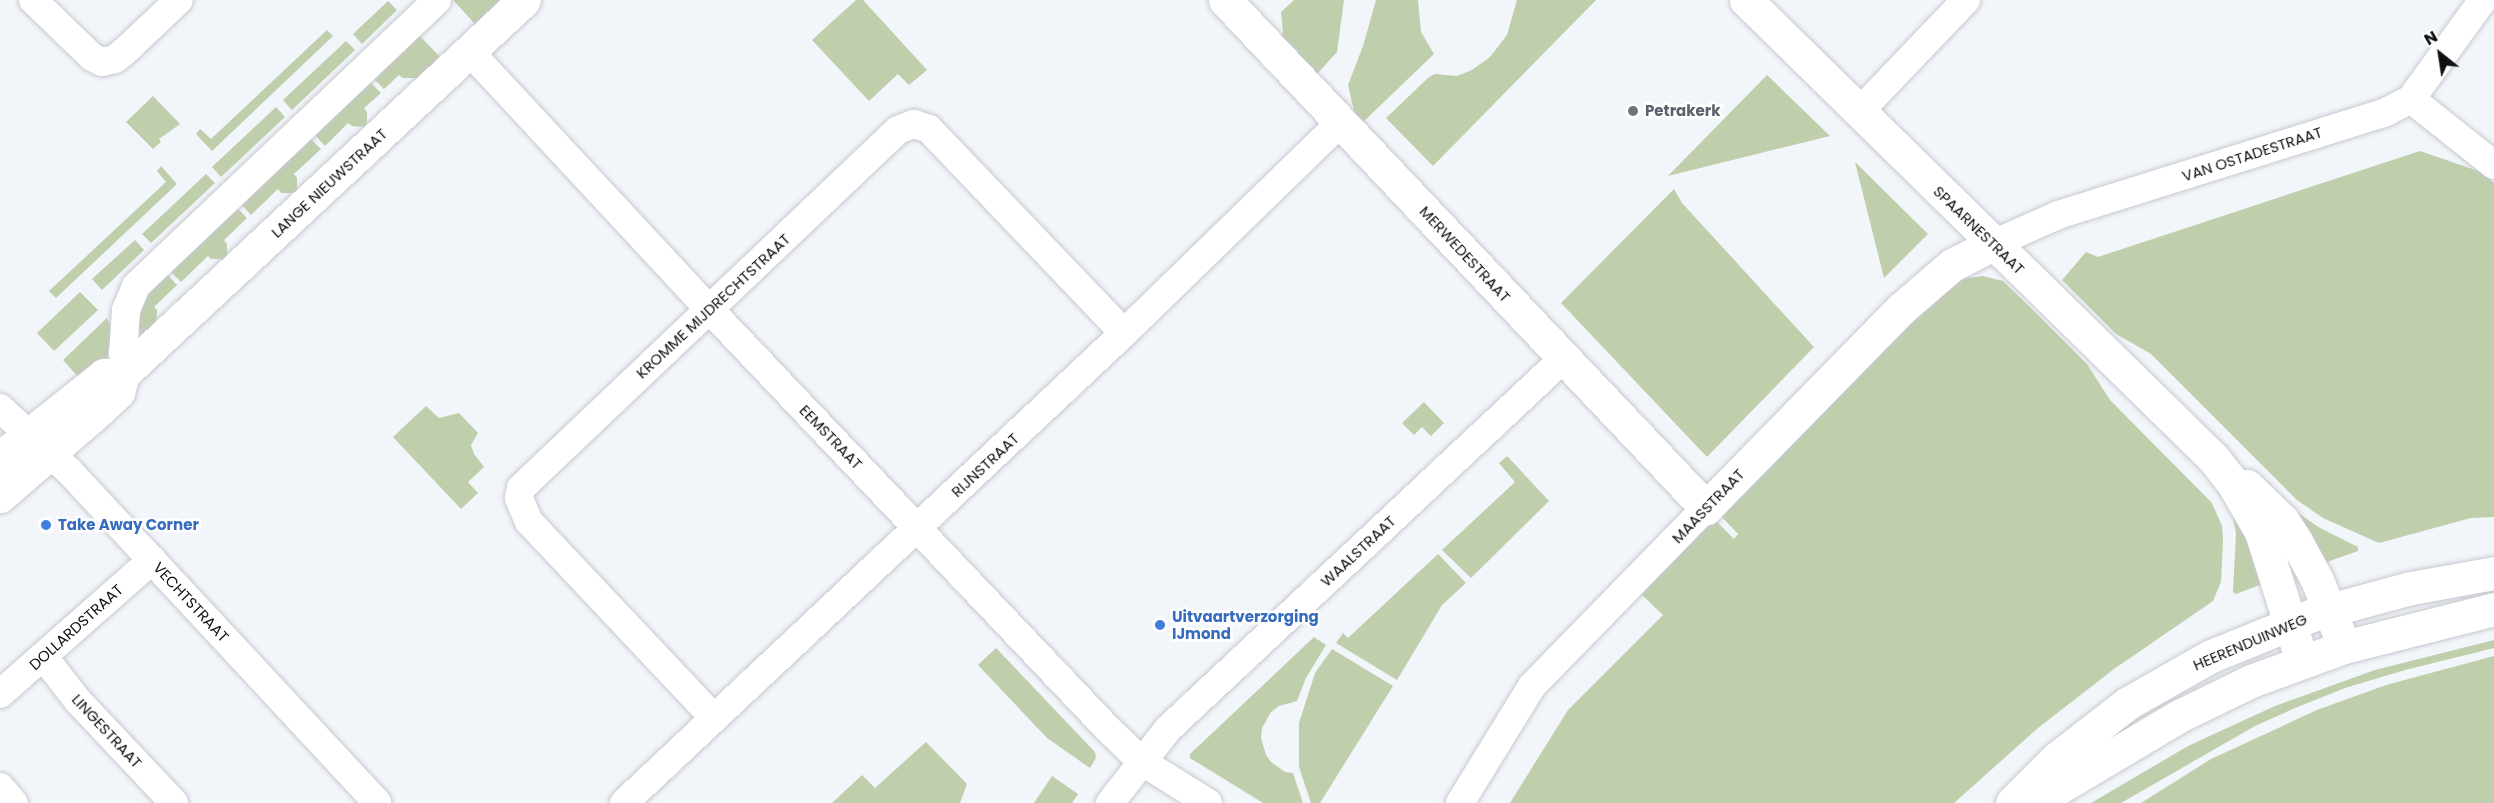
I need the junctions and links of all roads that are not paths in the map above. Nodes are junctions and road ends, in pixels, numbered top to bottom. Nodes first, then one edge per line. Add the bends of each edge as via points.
1 (33, 0) edge
2 (179, 0) edge
3 (524, 0) edge
4 (1224, 0) edge
5 (1746, 0) edge
6 (1966, 0) edge
7 (2483, 0) edge
8 (431, 2) edge
9 (469, 51) junction
10 (2411, 99) junction
11 (1859, 112) junction
12 (1341, 122) junction
13 (2494, 165) edge
14 (1993, 243) junction
15 (710, 310) junction
16 (1124, 333) junction
17 (1564, 358) junction
18 (129, 370) junction
19 (0, 408) edge
20 (40, 444) junction
21 (0, 458) edge
22 (2214, 459) junction
23 (0, 496) edge
24 (1706, 508) junction
25 (918, 528) junction
26 (152, 560) junction
27 (2494, 573) edge
28 (2494, 609) edge
29 (2330, 610) junction
30 (2289, 624) junction
31 (2344, 647) junction
32 (43, 656) junction
33 (2302, 661) junction
34 (0, 694) edge
35 (714, 718) junction
36 (1141, 761) junction
37 (0, 787) edge
38 (14, 803) edge
39 (174, 803) edge
40 (377, 803) edge
41 (624, 803) edge
42 (1110, 803) edge
43 (1208, 803) edge
44 (1460, 803) edge
45 (2012, 803) edge
46 (2033, 803) edge

1 - 2 street via 102,62 125,51
3 - 9 street, LANGE NIEUWSTRAAT
4 - 12 street, MERWEDESTRAAT
5 - 11 street, SPAARNESTRAAT
6 - 11 street
7 - 10 street
8 - 18 street via 136,286 126,310 123,353
9 - 15 street, EEMSTRAAT
9 - 18 street, LANGE NIEUWSTRAAT
10 - 13 street
10 - 14 street, VAN OSTADESTRAAT via 2386,111 2058,215
11 - 14 street, SPAARNESTRAAT
12 - 16 street, RIJNSTRAAT
12 - 17 street, MERWEDESTRAAT
14 - 22 street, SPAARNESTRAAT
14 - 24 street, MAASSTRAAT via 1952,265 1901,309
15 - 16 street, KROMME MIJDRECHTSTRAAT via 898,130 914,124 929,129
15 - 25 street, EEMSTRAAT
15 - 35 street, KROMME MIJDRECHTSTRAAT via 528,480 519,498 529,522
16 - 25 street, RIJNSTRAAT
17 - 24 street, MERWEDESTRAAT
17 - 36 street, WAALSTRAAT via 1168,729
18 - 20 street, LANGE NIEUWSTRAAT via 118,392
19 - 20 street, VECHTSTRAAT
20 - 21 street, LANGE NIEUWSTRAAT
20 - 23 street, LANGE NIEUWSTRAAT
20 - 26 street, VECHTSTRAAT
22 - 29 street, SPAARNESTRAAT via 2283,521
22 - 30 street, SPAARNESTRAAT via 2244,500 2261,532
24 - 44 street, MAASSTRAAT via 1532,686
25 - 35 street, RIJNSTRAAT
25 - 36 street, EEMSTRAAT
26 - 32 street, DOLLARDSTRAAT
26 - 40 street, VECHTSTRAAT
27 - 29 street, HEERENDUINWEG via 2411,588
28 - 31 street
29 - 30 street, HEERENDUINWEG
29 - 31 street, SPAARNESTRAAT
30 - 33 street, SPAARNESTRAAT
30 - 45 street, HEERENDUINWEG via 2211,656 2128,703 2057,758
31 - 33 street
32 - 34 street, DOLLARDSTRAAT
32 - 39 street, LINGESTRAAT via 78,701
33 - 46 street via 2176,717
35 - 41 street, RIJNSTRAAT
36 - 42 street, WAALSTRAAT
36 - 43 street, EEMSTRAAT
37 - 38 street

